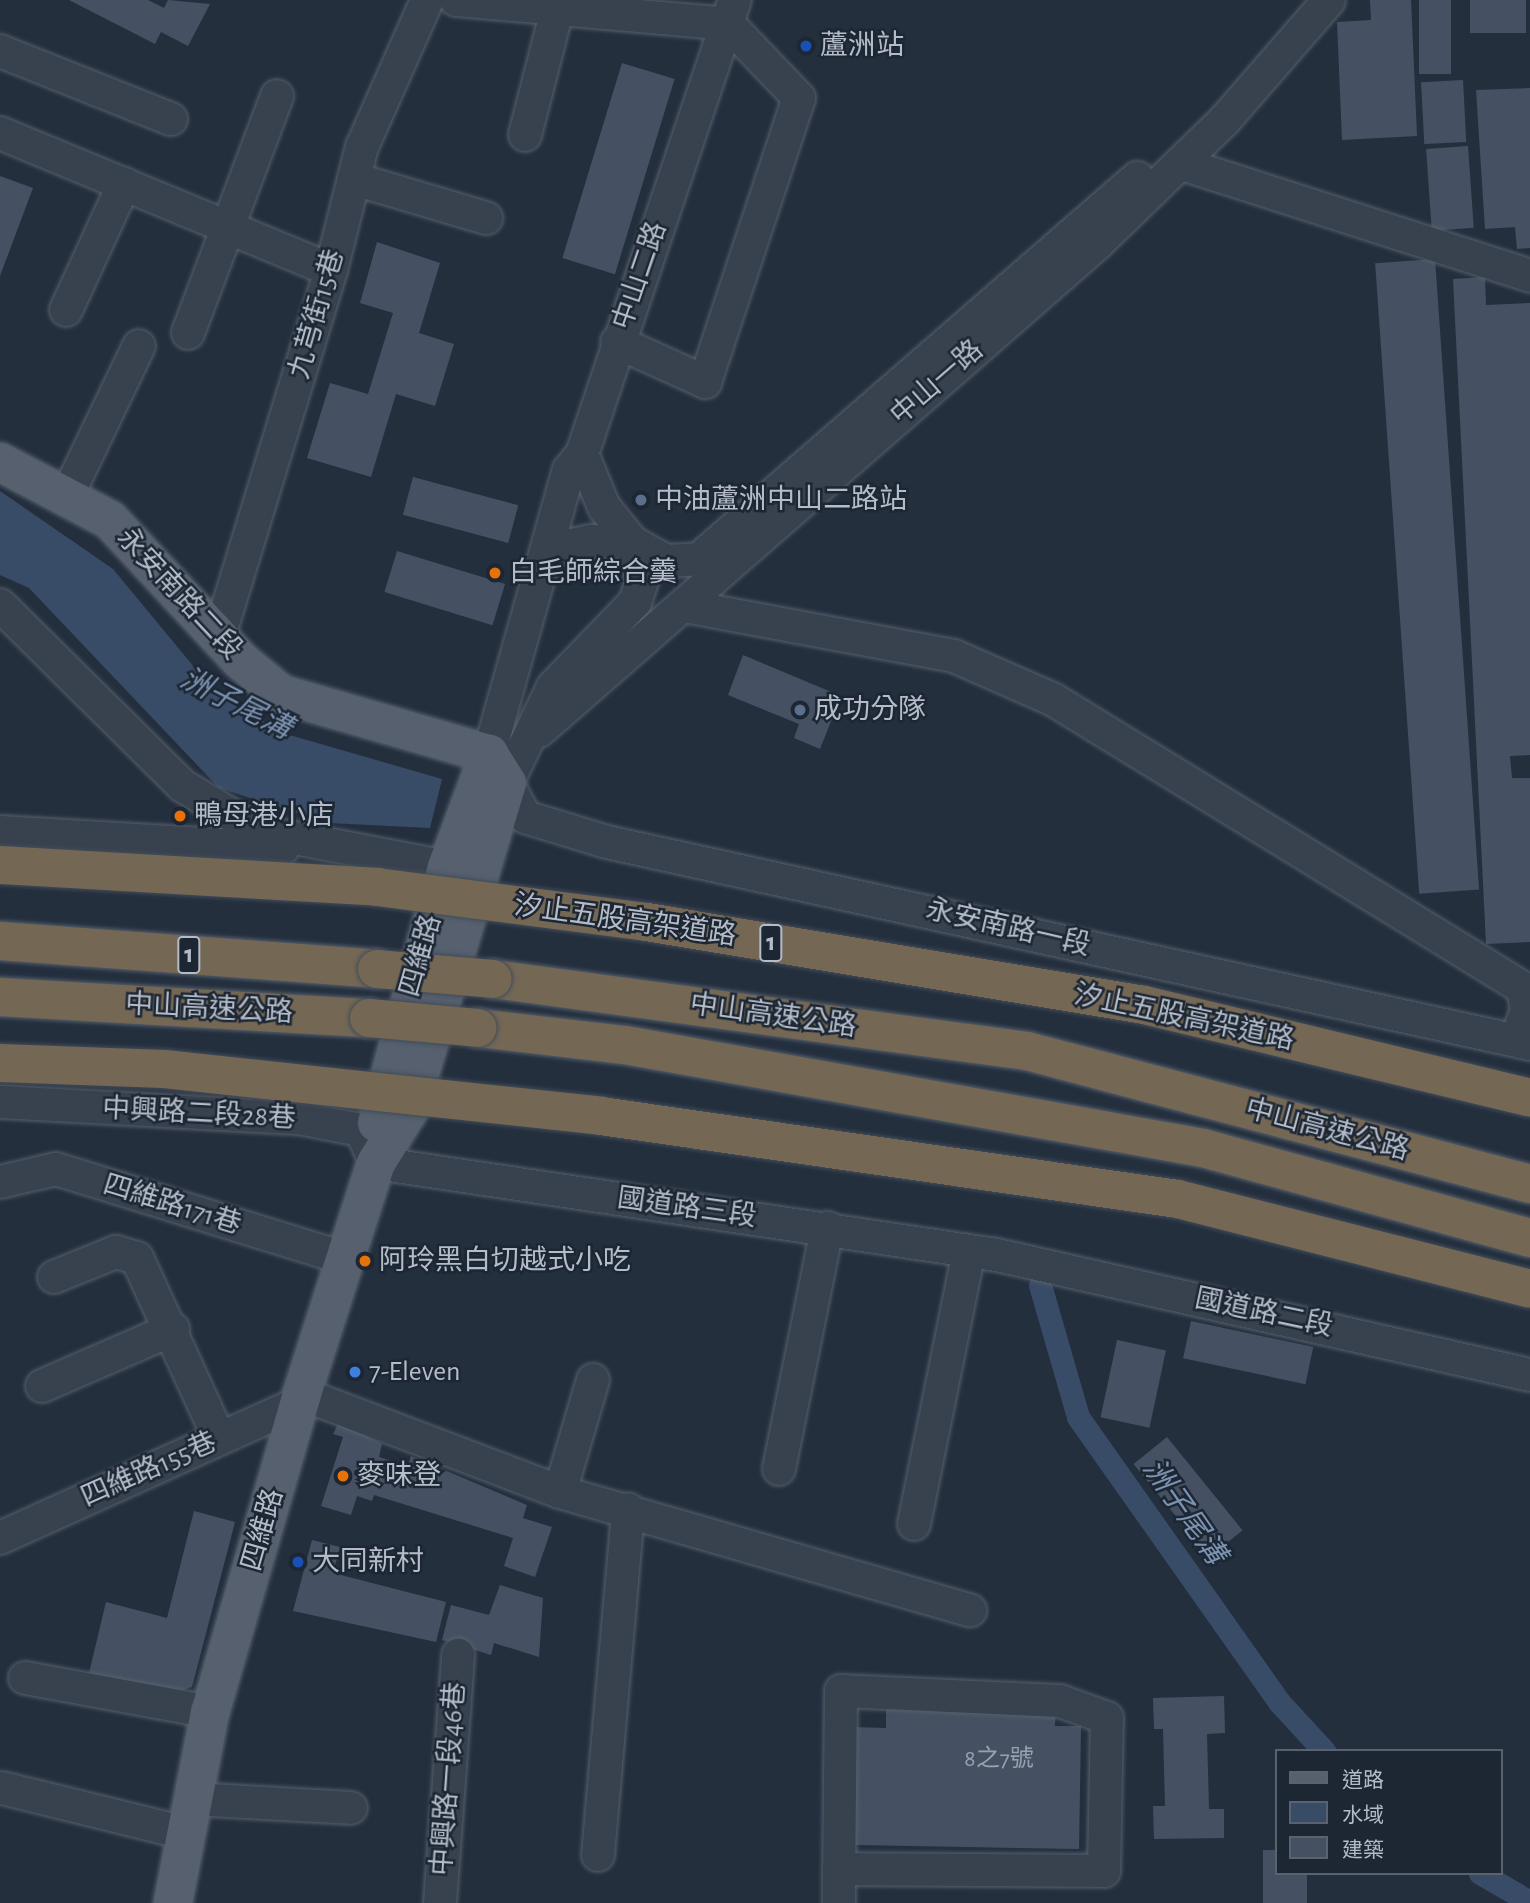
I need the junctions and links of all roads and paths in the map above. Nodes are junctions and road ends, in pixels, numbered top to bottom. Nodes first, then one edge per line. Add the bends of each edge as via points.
1 (428, 0) edge
2 (456, 0) edge
3 (1300, 0) edge
4 (1329, 0) edge
5 (557, 10) junction
6 (731, 12) edge
7 (0, 51) edge
8 (277, 96) dead end
9 (171, 119) dead end
10 (0, 133) edge
11 (525, 135) dead end
12 (1182, 164) junction
13 (354, 179) junction
14 (124, 184) junction
15 (486, 218) dead end
16 (224, 226) junction
17 (331, 270) junction
18 (1530, 276) edge
19 (66, 310) dead end
20 (188, 333) dead end
21 (617, 342) junction
22 (139, 346) dead end
23 (582, 454) junction
24 (0, 462) edge
25 (68, 494) junction
26 (632, 542) junction
27 (549, 551) junction
28 (0, 605) edge
29 (684, 606) junction
30 (220, 634) junction
31 (525, 744) junction
32 (498, 769) junction
33 (0, 832) edge
34 (346, 852) junction
35 (0, 865) edge
36 (447, 867) junction
37 (0, 941) edge
38 (0, 997) edge
39 (1523, 1042) edge
40 (0, 1063) edge
41 (1530, 1098) edge
42 (0, 1102) edge
43 (376, 1163) junction
44 (0, 1182) edge
45 (1530, 1184) edge
46 (827, 1228) junction
47 (1530, 1238) edge
48 (983, 1253) junction
49 (343, 1258) junction
50 (54, 1278) dead end
51 (1530, 1289) edge
52 (173, 1329) junction
53 (1530, 1375) edge
54 (593, 1380) dead end
55 (42, 1386) dead end
56 (300, 1398) junction
57 (219, 1438) junction
58 (779, 1469) dead end
59 (560, 1492) junction
60 (628, 1509) junction
61 (914, 1524) dead end
62 (0, 1538) edge
63 (970, 1610) dead end
64 (458, 1655) dead end
65 (25, 1678) dead end
66 (210, 1712) junction
67 (2, 1788) dead end
68 (351, 1808) dead end
69 (188, 1816) junction
70 (598, 1855) dead end
71 (839, 1869) junction
72 (173, 1903) edge
73 (440, 1903) edge
74 (839, 1903) edge

1 - 13 street, 九芎街15巷
2 - 5 street
3 - 26 street, 中山一路 via 1156,162 699,559 666,561
4 - 12 street, 中山一路
5 - 6 street
5 - 11 street
6 - 21 street, 中山二路
6 - 21 street via 799,98 705,382
7 - 9 street
8 - 16 street
10 - 14 street
12 - 18 street
12 - 29 street, 中山一路
13 - 15 street
13 - 17 street, 九芎街15巷
14 - 16 street
14 - 19 street
16 - 17 street
16 - 20 street
17 - 30 street, 九芎街15巷
21 - 23 street, 中山二路
22 - 25 street
23 - 26 street, 中山一路 via 604,507
23 - 27 street, 中山二路 via 569,470
24 - 25 main road, 永安南路二段
25 - 30 main road, 永安南路二段 via 125,534
26 - 27 street via 591,541
26 - 31 street, 中山一路 via 642,582 635,602 553,687
27 - 32 street, 中山二路
28 - 34 street via 183,786 258,831
29 - 31 street, 中山一路
29 - 39 street via 954,656 1054,700 1523,988 1527,1010
30 - 32 main road, 永安南路二段 via 240,660 281,694
31 - 32 street, 中山一路
32 - 36 main road, 四維路
32 - 39 street, 永安南路一段 via 525,817 607,842
32 - 43 main road, 四維路 via 409,1110
33 - 34 street
34 - 36 street
35 - 41 highway, 汐止五股高架道路 / 1, bridge via 377,887 647,922 1144,1005
36 - 43 main road, 四維路 via 377,1109
37 - 45 highway, 中山高速公路 / 1, bridge via 493,979 1027,1051
38 - 47 highway, 中山高速公路 / 1, bridge via 369,1018 625,1045 1203,1148
40 - 51 highway, bridge via 164,1069 587,1114 1124,1191 1178,1199
42 - 43 street, 中興路二段28巷 via 299,1118 361,1130
43 - 46 street, 國道路三段
43 - 49 main road, 四維路
44 - 49 street, 四維路171巷 via 56,1169
46 - 48 street, 國道路三段
46 - 58 street
48 - 53 street, 國道路二段
48 - 61 street
49 - 56 main road, 四維路
50 - 52 street via 116,1251 137,1258
52 - 55 street
52 - 57 street
54 - 59 street
56 - 57 street, 四維路155巷
56 - 59 street
56 - 66 main road, 四維路
57 - 62 street, 四維路155巷
59 - 60 street
60 - 63 street
60 - 70 street
64 - 73 street, 中興路一段46巷
65 - 66 street
66 - 69 main road, 四維路
67 - 69 street
68 - 69 street
69 - 72 main road, 四維路
71 - 71 street via 1104,1871 1107,1718 1060,1701 841,1691
71 - 74 street

